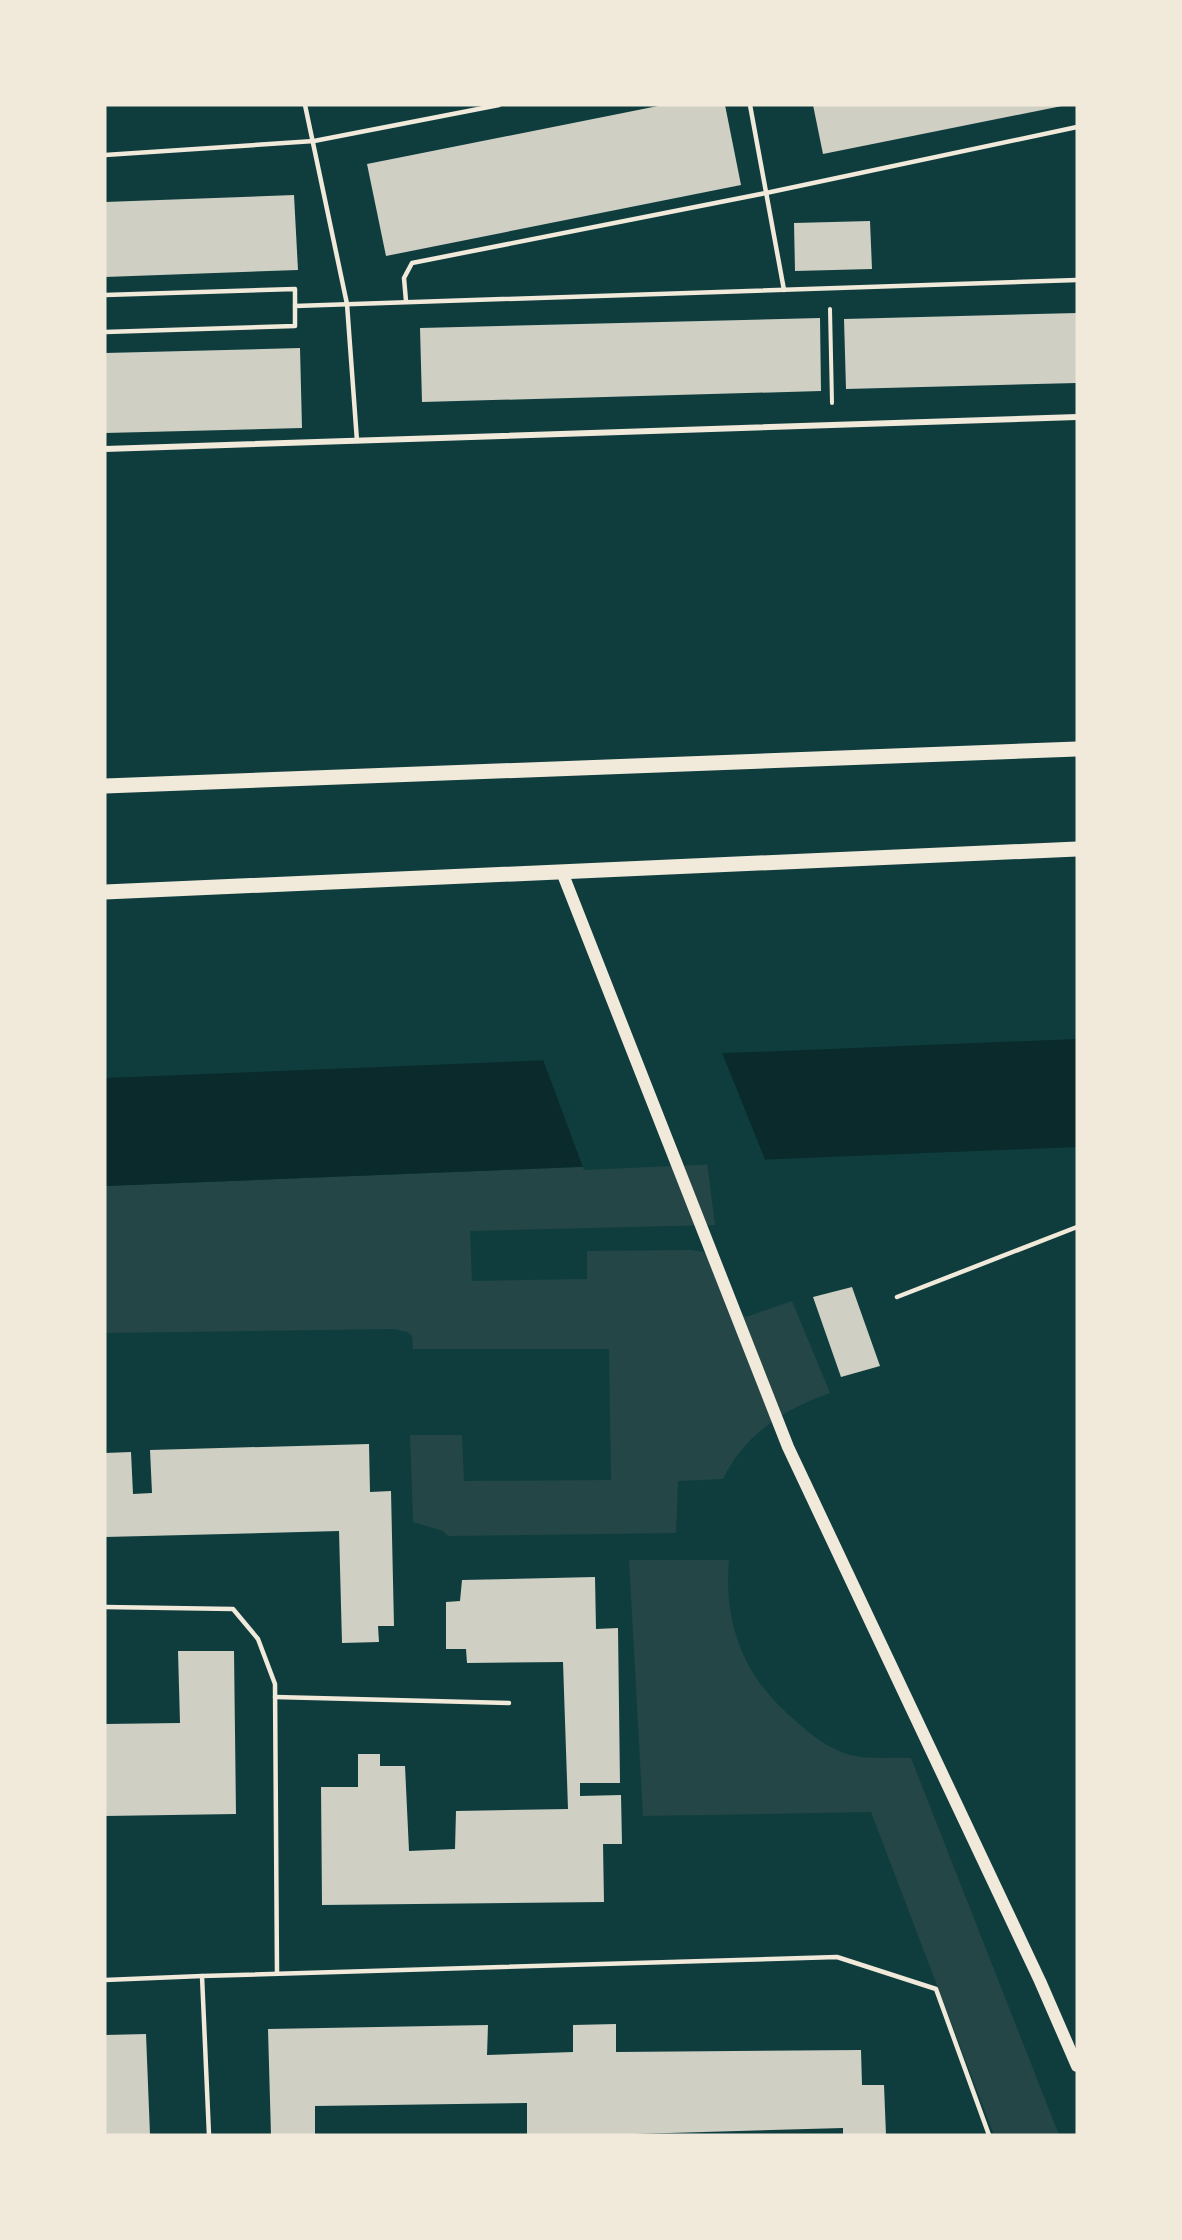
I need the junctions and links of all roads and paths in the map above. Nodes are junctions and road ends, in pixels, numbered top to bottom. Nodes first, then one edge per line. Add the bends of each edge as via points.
1 (305, 105) edge
2 (499, 105) edge
3 (750, 105) edge
4 (1077, 127) edge
5 (314, 141) junction
6 (105, 155) edge
7 (766, 193) junction
8 (1077, 280) edge
9 (829, 288) junction
10 (784, 290) junction
11 (105, 295) edge
12 (406, 301) junction
13 (347, 304) junction
14 (295, 306) junction
15 (105, 332) edge
16 (1077, 417) edge
17 (833, 425) junction
18 (357, 441) junction
19 (105, 449) edge
20 (1077, 749) edge
21 (105, 786) edge
22 (1077, 849) edge
23 (562, 872) junction
24 (105, 892) edge
25 (1077, 1227) edge
26 (897, 1297) dead end
27 (105, 1607) edge
28 (275, 1697) junction
29 (508, 1703) dead end
30 (277, 1972) junction
31 (202, 1976) junction
32 (105, 1980) edge
33 (1077, 2066) edge
34 (208, 2135) edge
35 (989, 2135) edge

1 - 5 lane
2 - 5 lane
3 - 7 lane
4 - 7 lane
5 - 6 lane
5 - 13 lane
7 - 10 lane
7 - 12 lane via 412,263 404,278
8 - 9 lane
9 - 10 lane
9 - 17 path
10 - 12 lane
11 - 14 lane via 295,289
12 - 13 lane
13 - 14 lane
13 - 18 lane
14 - 15 lane via 296,326
16 - 17 street
17 - 18 street
18 - 19 street
20 - 21 main road
22 - 23 main road
23 - 24 main road
23 - 33 main road via 788,1447
25 - 26 lane
27 - 28 lane via 233,1609 258,1638 275,1684
28 - 29 lane
28 - 30 lane
30 - 31 lane
30 - 35 lane via 837,1957 936,1989
31 - 32 lane
31 - 34 lane

